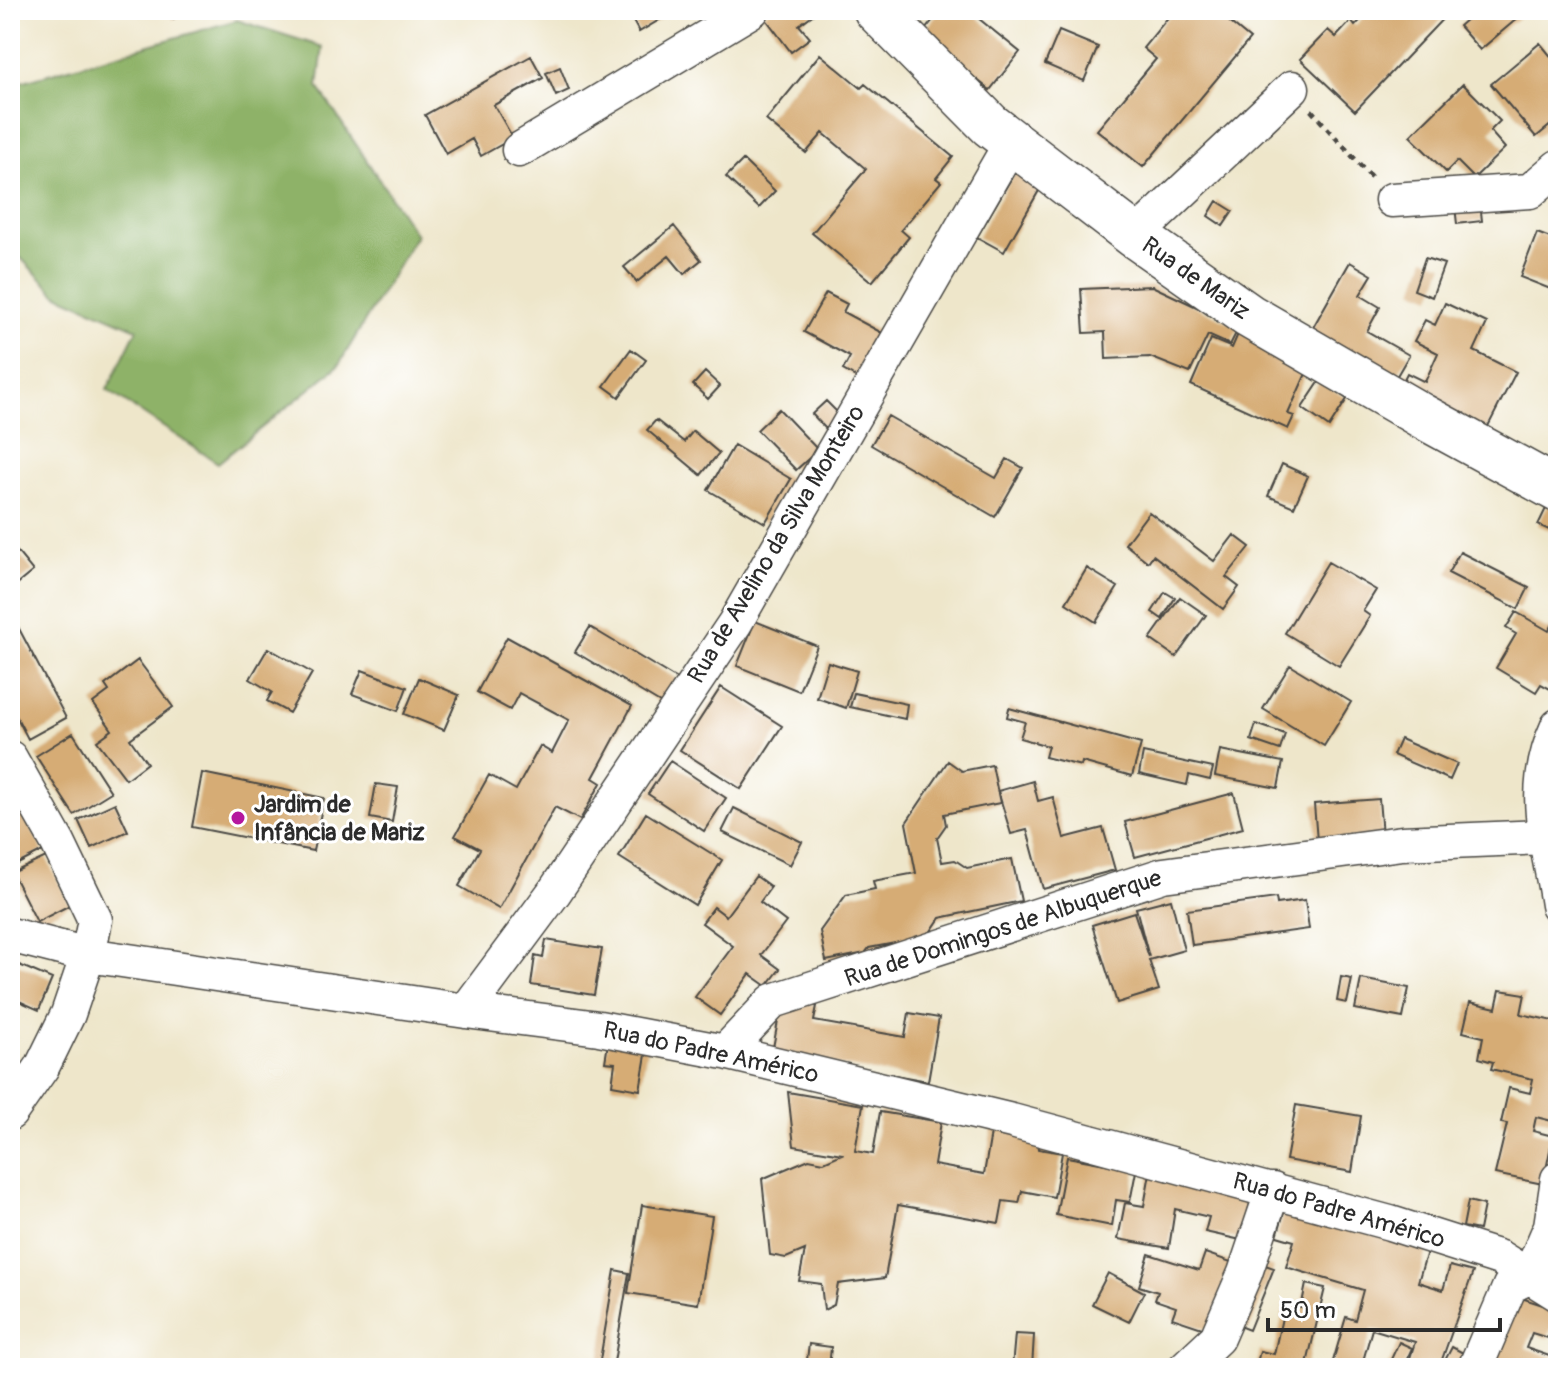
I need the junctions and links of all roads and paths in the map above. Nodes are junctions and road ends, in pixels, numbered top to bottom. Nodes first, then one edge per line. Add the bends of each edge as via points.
1 (752, 10) edge
2 (876, 10) edge
3 (1292, 88) joint
4 (1011, 143) junction
5 (519, 150) dead end
6 (1558, 167) edge
7 (1392, 200) joint
8 (1135, 236) junction
9 (1558, 490) edge
10 (1558, 726) edge
11 (10, 758) edge
12 (1544, 837) junction
13 (1558, 905) edge
14 (10, 935) edge
15 (88, 955) junction
16 (466, 1011) junction
17 (725, 1052) junction
18 (10, 1113) edge
19 (1558, 1179) edge
20 (1273, 1190) junction
21 (1529, 1277) junction
22 (1558, 1294) edge
23 (1185, 1368) edge
24 (1475, 1368) edge

1 - 5 street
2 - 4 main road, Rua de Mariz
3 - 7 path
3 - 8 street
4 - 8 main road, Rua de Mariz
4 - 16 street, Rua de Avelino da Silva Monteiro via 735,623 555,891
6 - 7 street via 1530,191
8 - 9 main road, Rua de Mariz via 1249,316
10 - 12 street via 1544,764
11 - 15 street via 95,920
12 - 13 street
12 - 17 street, Rua de Domingos de Albuquerque via 1402,843 1163,875 773,1001
14 - 15 street, Rua do Padre Américo
15 - 16 street, Rua do Padre Américo
15 - 18 street via 42,1067
16 - 17 street, Rua do Padre Américo via 599,1028
17 - 20 street, Rua do Padre Américo
19 - 21 street via 1551,1226
20 - 21 street, Rua do Padre Américo via 1500,1258
20 - 23 street via 1217,1338
21 - 22 street, Rua do Padre Américo
21 - 24 street via 1510,1286

